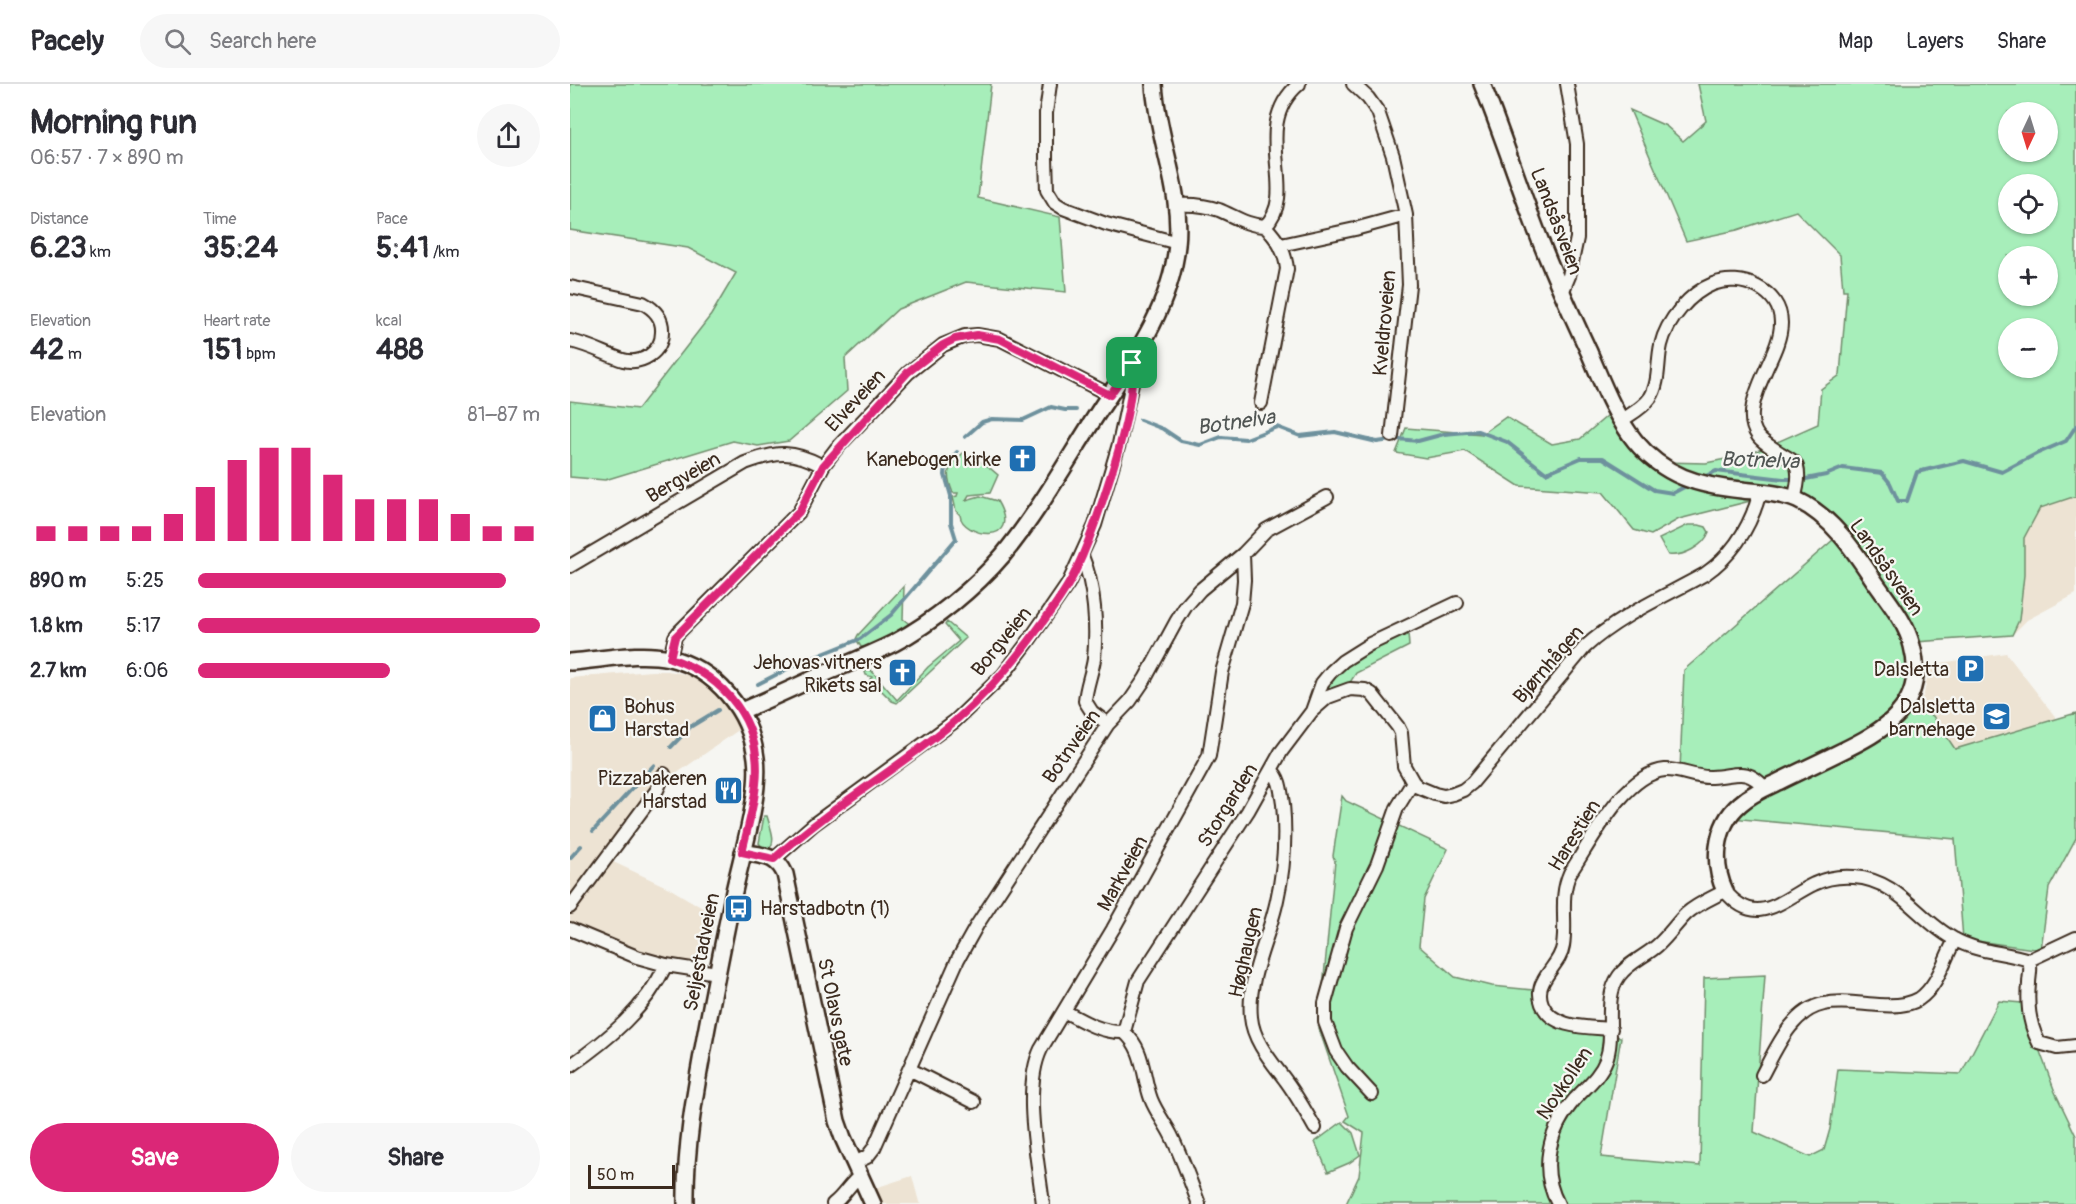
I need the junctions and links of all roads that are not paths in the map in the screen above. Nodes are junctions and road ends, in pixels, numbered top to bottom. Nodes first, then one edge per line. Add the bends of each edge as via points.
1 (1050, 84) edge
2 (1154, 84) edge
3 (1299, 84) edge
4 (1353, 84) edge
5 (1482, 84) edge
6 (1567, 84) edge
7 (1177, 206) junction
8 (1406, 214) junction
9 (1264, 226) junction
10 (1178, 243) junction
11 (1281, 245) junction
12 (570, 287) edge
13 (1562, 293) junction
14 (570, 341) edge
15 (1132, 363) junction
16 (1110, 395) junction
17 (1261, 403) dead end
18 (1621, 421) junction
19 (1392, 436) dead end
20 (823, 466) junction
21 (1760, 492) junction
22 (1327, 497) dead end
23 (1794, 499) junction
24 (1243, 554) junction
25 (1082, 556) junction
26 (570, 566) edge
27 (1457, 603) dead end
28 (670, 658) junction
29 (570, 662) edge
30 (741, 711) junction
31 (1312, 711) junction
32 (1108, 724) junction
33 (1271, 770) junction
34 (664, 774) dead end
35 (1413, 782) junction
36 (1765, 788) junction
37 (742, 852) junction
38 (774, 859) junction
39 (1725, 891) junction
40 (570, 907) edge
41 (570, 929) edge
42 (2076, 938) edge
43 (1955, 940) junction
44 (2029, 960) junction
45 (666, 965) junction
46 (717, 973) junction
47 (1064, 1011) junction
48 (1611, 1029) junction
49 (1124, 1032) junction
50 (2076, 1046) edge
51 (570, 1066) edge
52 (909, 1069) junction
53 (1762, 1075) dead end
54 (1372, 1094) dead end
55 (974, 1102) dead end
56 (1315, 1128) dead end
57 (857, 1170) junction
58 (686, 1204) edge
59 (833, 1204) edge
60 (873, 1204) edge
61 (1043, 1204) edge
62 (1199, 1204) edge
63 (1558, 1204) edge

1 - 10 street via 1046,113 1047,190 1055,203 1106,224
2 - 7 street
3 - 9 street via 1278,115 1278,201
4 - 8 street, Kveldroveien via 1378,112
5 - 13 street, Landsåsveien
6 - 13 street via 1577,144 1577,238
7 - 9 street via 1196,204
7 - 10 street
8 - 11 street
8 - 19 street, Kveldroveien via 1409,293
9 - 11 street
10 - 15 street via 1158,313
11 - 17 street via 1286,278
12 - 14 street via 643,303 660,318 663,330 656,350 637,361
13 - 18 street, Landsåsveien
15 - 16 street
15 - 25 street, Borgveien via 1132,383 1112,472
16 - 20 street, Elveveien via 1000,339 965,336 943,345 916,366
16 - 30 street via 1003,555 964,593 896,642
18 - 21 street, Landsåsveien via 1645,452 1675,474 1705,485
18 - 23 street via 1651,396 1665,334 1693,296 1726,280 1752,283 1771,297 1782,325 1755,399 1753,426 1762,441 1794,462 1798,475
20 - 26 street, Bergveien via 789,453 762,456
20 - 28 street, Elveveien via 799,512 678,633
21 - 23 street, Landsåsveien
21 - 35 street, Bjørnhågen via 1742,536 1718,565 1616,622 1585,647 1472,783 1444,796
22 - 24 street, Botnveien via 1266,530
23 - 36 street, Landsåsveien via 1830,523 1873,579 1909,636 1914,679 1906,703 1890,724
24 - 32 street, Botnveien via 1186,606 1145,679
24 - 47 street, Markveien via 1242,603 1222,672 1209,756
25 - 32 street via 1094,633 1094,660 1085,701
25 - 38 street, Borgveien via 1068,584 1003,675 955,721 814,824
27 - 31 street, Storgarden via 1383,637 1343,661 1322,683
28 - 29 street, Seljestadveien via 640,656
28 - 30 street, Seljestadveien via 713,679
30 - 37 street, Seljestadveien via 757,759 756,786
31 - 33 street, Storgarden
31 - 35 street via 1340,692 1358,689 1372,694 1398,727 1404,766
32 - 52 street, Botnveien via 977,925 950,975
33 - 49 street, Storgarden via 1138,981
33 - 56 street, Høghaugen via 1281,793 1284,856 1277,900 1254,981 1251,1017 1260,1043
34 - 40 street via 657,790
35 - 54 street via 1397,808 1377,865 1346,928 1325,1003 1324,1022 1336,1051
36 - 39 street, Landsåsveien via 1738,805 1721,832 1717,867
36 - 48 street, Harestien via 1748,774 1704,777 1670,770 1648,776 1615,805 1570,873 1563,896 1563,949 1543,981 1540,997 1546,1012 1560,1022
37 - 38 street
37 - 46 street, Seljestadveien
38 - 57 street, St Olavs gate via 786,874 837,1120
39 - 43 street via 1749,908 1770,908 1825,880 1869,879 1893,890
39 - 48 street, Novkollen via 1686,915 1659,944 1621,973 1611,998
41 - 45 street
42 - 44 street
43 - 44 street
43 - 53 street via 1932,987 1920,998 1894,1006 1837,1002 1809,1009 1786,1033
44 - 50 street via 2029,1005 2033,1032 2039,1043 2057,1048
45 - 46 street
45 - 51 street via 624,1024
46 - 58 street, Seljestadveien via 689,1128
47 - 49 street via 1097,1028
47 - 61 street, Markveien via 1038,1056 1033,1076
48 - 63 street, Novkollen via 1602,1068 1561,1116 1553,1133 1549,1178
49 - 62 street via 1139,1051 1150,1097 1172,1136
52 - 55 street
52 - 57 street, Botnveien via 871,1154
57 - 59 street, Botnveien via 846,1191
57 - 60 street, St Olavs gate

